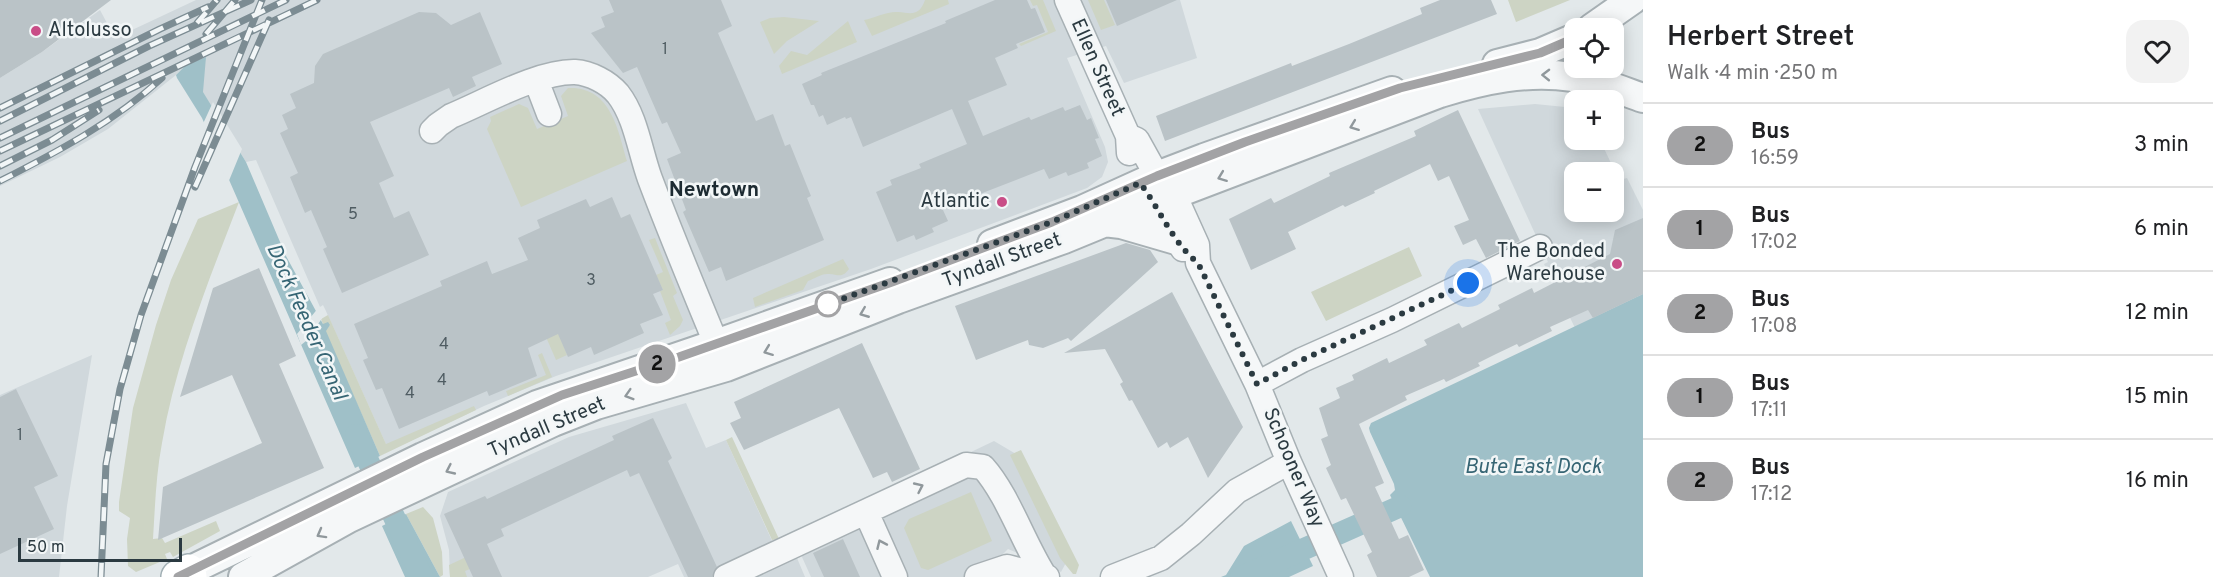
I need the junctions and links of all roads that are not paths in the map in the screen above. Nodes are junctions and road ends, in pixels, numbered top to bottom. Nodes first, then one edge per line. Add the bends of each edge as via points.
1 (1067, 0) edge
2 (1632, 0) edge
3 (1606, 18) edge
4 (1564, 43) edge
5 (536, 80) junction
6 (1643, 98) edge
7 (549, 114) dead end
8 (432, 131) dead end
9 (1156, 189) junction
10 (1104, 222) junction
11 (1176, 240) junction
12 (1540, 247) dead end
13 (1198, 263) junction
14 (721, 355) junction
15 (1257, 384) junction
16 (1289, 462) junction
17 (368, 496) junction
18 (866, 512) junction
19 (1339, 572) edge
20 (186, 575) edge
21 (1046, 576) edge
22 (243, 577) edge
23 (726, 577) edge
24 (896, 577) edge
25 (977, 577) edge
26 (1113, 577) edge

1 - 9 street, Ellen Street via 1128,136 1129,150
2 - 3 street
4 - 9 street, Tyndall Street via 1540,53 1400,88 1245,142
5 - 7 street
5 - 8 street via 451,116
5 - 14 street via 560,73 587,74 618,95 629,114 650,178
6 -> 9 street, Tyndall Street via 1574,77 1529,75 1488,80
9 - 10 street, Tyndall Street
9 - 11 street, Schooner Way
9 - 13 street, Schooner Way via 1197,245
9 - 14 street, Tyndall Street via 1052,222
10 - 11 street
10 -> 14 street, Tyndall Street via 898,298
11 - 13 street, Schooner Way
12 - 15 street
13 - 15 street, Schooner Way
14 - 17 street, Tyndall Street via 562,395
15 - 16 street, Schooner Way
16 - 19 street, Schooner Way
16 - 26 street via 1237,491 1161,558
17 - 20 street
17 -> 22 street
18 -> 21 street via 966,465 983,467 994,479 1030,553
18 - 23 street
24 -> 18 street
21 - 25 street via 1007,567

